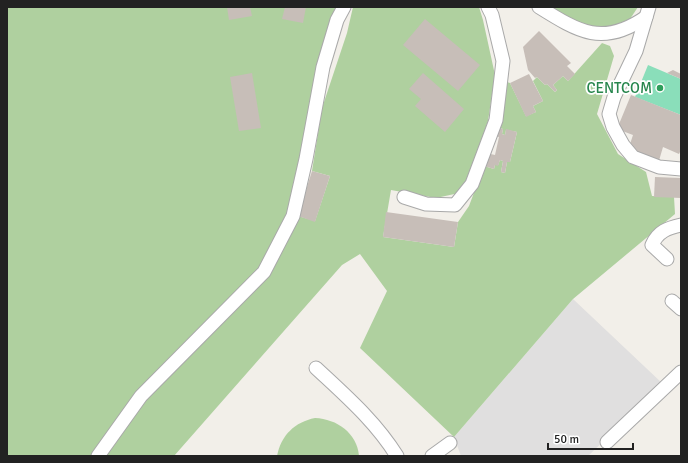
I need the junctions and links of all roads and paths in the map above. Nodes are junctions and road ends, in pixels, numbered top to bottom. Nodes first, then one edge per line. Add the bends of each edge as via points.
1 (344, 7) edge
2 (488, 7) edge
3 (539, 7) edge
4 (648, 12) edge
5 (681, 169) edge
6 (404, 197) dead end
7 (681, 225) edge
8 (667, 259) dead end
9 (316, 368) dead end
10 (681, 372) edge
11 (607, 442) dead end
12 (450, 443) dead end
13 (98, 456) edge
14 (397, 456) edge
15 (432, 456) edge

1 - 13 street via 337,20 323,67 293,216 264,272 141,396
2 - 6 street via 503,61 496,120 472,184 455,205 426,204
3 - 4 street via 564,23 583,31 600,34 632,27
4 - 5 street via 636,51 614,97 609,114 612,127 633,157 659,167
7 - 8 street via 667,228 652,245
9 - 14 street via 360,408
10 - 11 street
12 - 15 street

